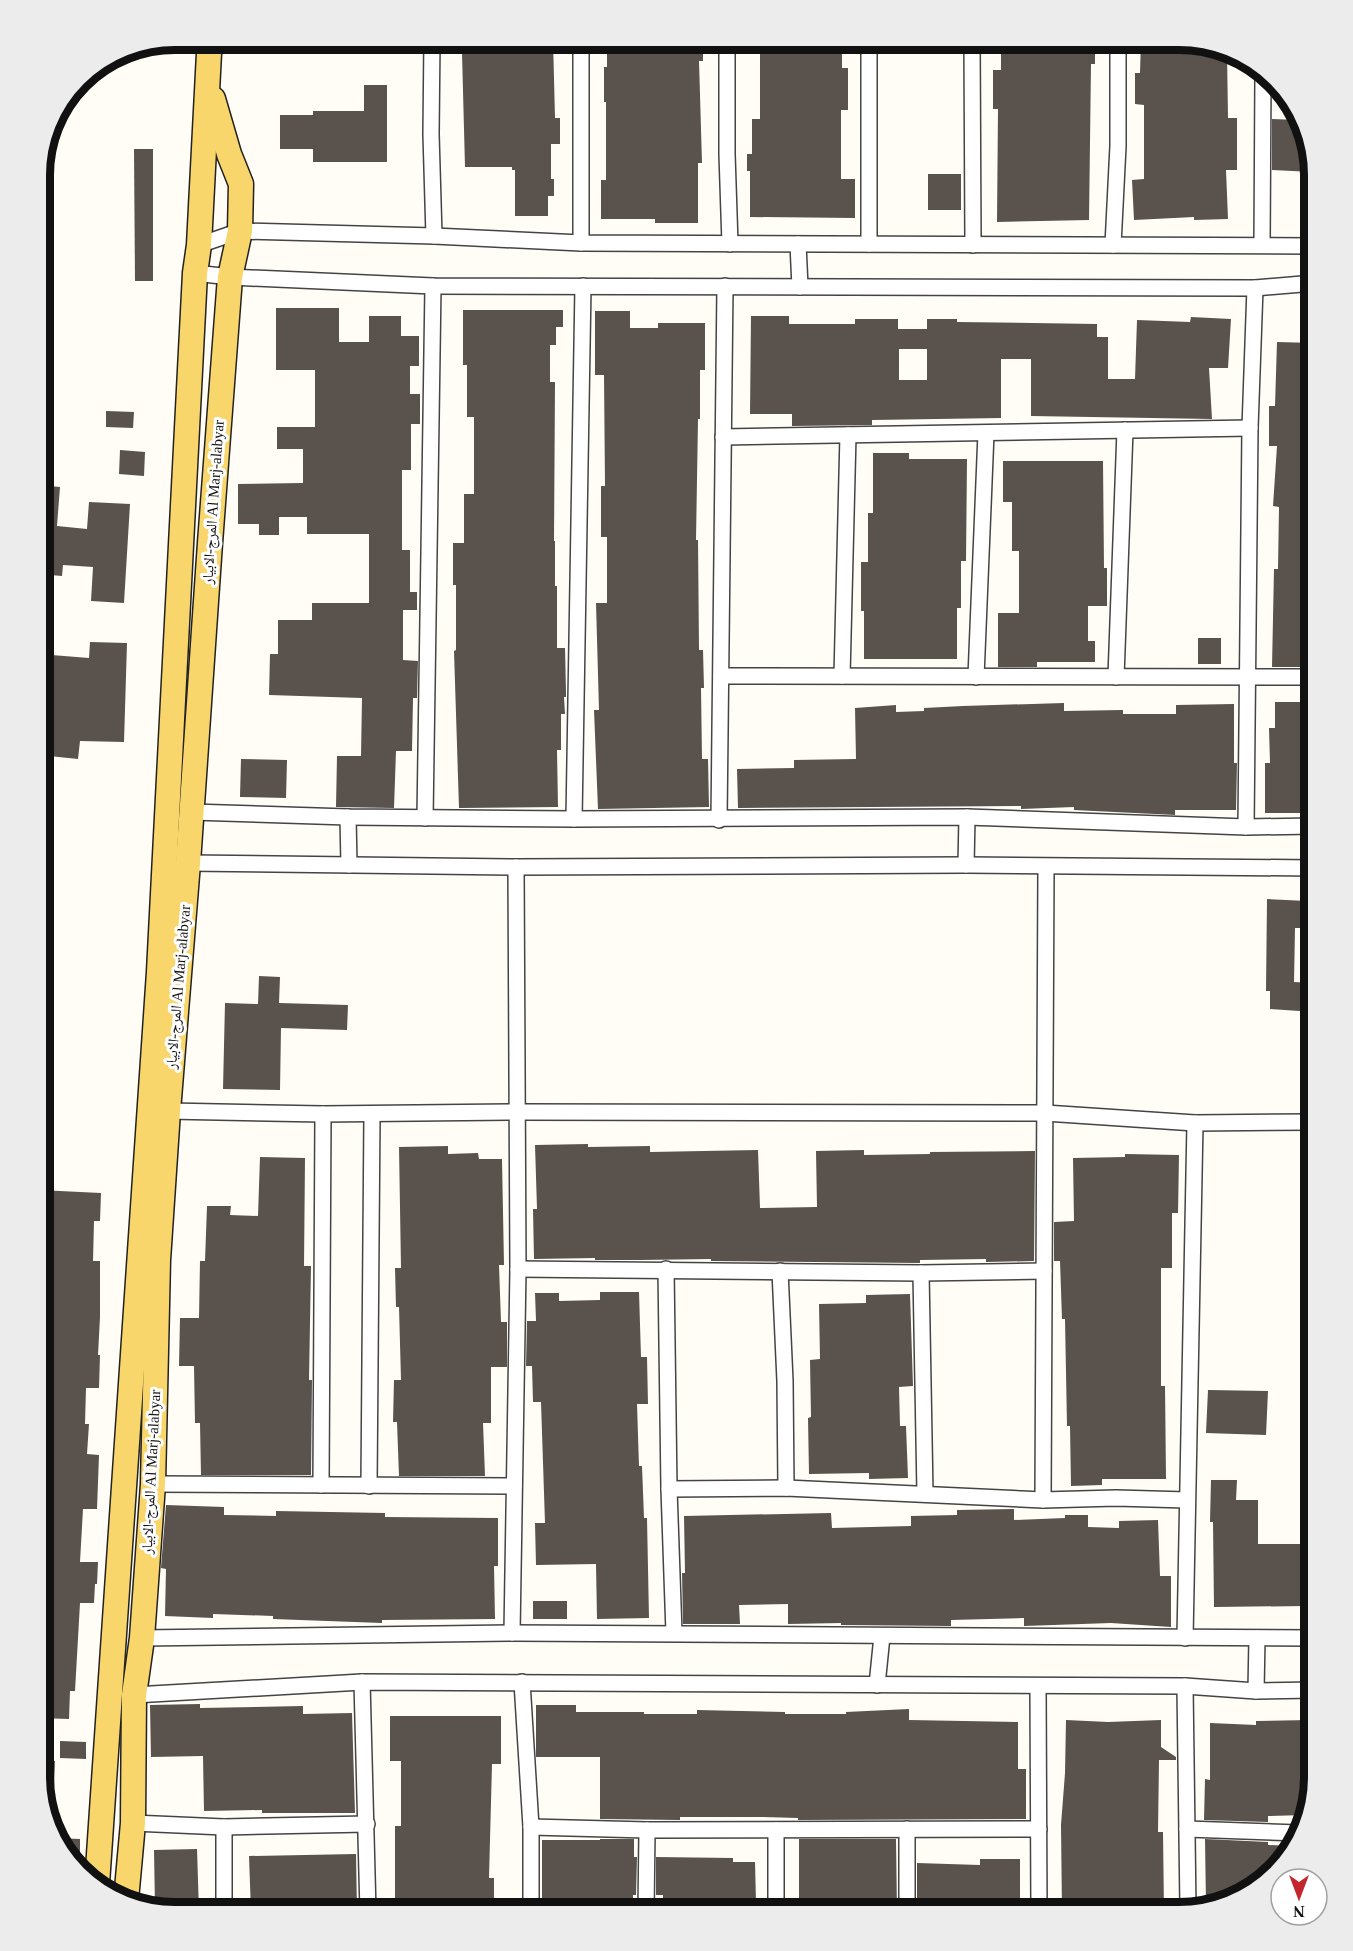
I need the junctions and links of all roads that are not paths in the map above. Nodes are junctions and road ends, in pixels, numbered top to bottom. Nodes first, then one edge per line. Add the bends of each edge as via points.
1 (210, 50) edge
2 (432, 50) edge
3 (581, 50) edge
4 (728, 50) edge
5 (869, 50) edge
6 (972, 50) edge
7 (1118, 50) edge
8 (208, 81) junction
9 (1266, 85) edge
10 (240, 231) junction
11 (434, 236) junction
12 (581, 243) junction
13 (730, 244) junction
14 (798, 244) junction
15 (869, 244) junction
16 (973, 244) junction
17 (199, 245) junction
18 (1113, 245) junction
19 (1262, 245) junction
20 (1304, 246) edge
21 (195, 273) junction
22 (230, 277) junction
23 (433, 285) junction
24 (1304, 285) edge
25 (583, 286) junction
26 (725, 286) junction
27 (800, 287) junction
28 (1255, 288) junction
29 (1250, 428) junction
30 (1125, 430) junction
31 (986, 433) junction
32 (848, 435) junction
33 (723, 437) junction
34 (721, 676) junction
35 (842, 676) junction
36 (976, 676) junction
37 (1116, 676) junction
38 (1247, 677) junction
39 (1304, 677) edge
40 (192, 812) junction
41 (348, 817) junction
42 (967, 817) junction
43 (425, 818) junction
44 (573, 819) junction
45 (719, 820) junction
46 (1304, 826) edge
47 (1246, 827) junction
48 (188, 863) junction
49 (350, 865) junction
50 (966, 865) junction
51 (516, 867) junction
52 (1046, 867) junction
53 (1304, 868) edge
54 (168, 1111) junction
55 (518, 1112) junction
56 (1045, 1113) junction
57 (323, 1114) junction
58 (372, 1114) junction
59 (1304, 1122) edge
60 (1195, 1123) junction
61 (518, 1269) junction
62 (666, 1269) junction
63 (780, 1271) junction
64 (1044, 1271) junction
65 (921, 1273) junction
66 (153, 1484) junction
67 (321, 1485) junction
68 (369, 1486) junction
69 (514, 1486) junction
70 (786, 1488) junction
71 (669, 1489) junction
72 (926, 1494) junction
73 (1043, 1500) junction
74 (1187, 1500) junction
75 (512, 1633) junction
76 (674, 1633) junction
77 (882, 1636) junction
78 (142, 1638) junction
79 (1185, 1638) junction
80 (1257, 1638) junction
81 (1304, 1638) edge
82 (362, 1682) junction
83 (522, 1682) junction
84 (877, 1685) junction
85 (1038, 1686) junction
86 (1185, 1686) junction
87 (1304, 1690) edge
88 (1256, 1691) junction
89 (134, 1695) junction
90 (133, 1823) junction
91 (367, 1824) junction
92 (224, 1827) junction
93 (531, 1827) junction
94 (907, 1829) junction
95 (1039, 1829) junction
96 (1187, 1829) junction
97 (647, 1830) junction
98 (776, 1830) junction
99 (1290, 1833) edge
100 (98, 1875) edge
101 (127, 1892) edge
102 (224, 1901) edge
103 (368, 1901) edge
104 (531, 1901) edge
105 (646, 1901) edge
106 (1188, 1901) edge
107 (776, 1902) edge
108 (907, 1902) edge
109 (1039, 1902) edge

1 - 8 main road, المرج-الابيار Al Marj-alabyar
2 - 11 street
3 - 12 street
4 - 13 street
5 - 15 street
6 - 16 street
7 - 18 street
8 - 10 main road, المرج-الابيار Al Marj-alabyar via 240,184
8 - 17 main road, المرج-الابيار Al Marj-alabyar
9 - 19 street
10 - 11 street
10 - 17 street
10 - 22 main road, المرج-الابيار Al Marj-alabyar
11 - 12 street
12 - 13 street
13 - 14 street
14 - 15 street
14 - 27 street
15 - 16 street
16 - 18 street
17 - 21 main road, المرج-الابيار Al Marj-alabyar
18 - 19 street
19 - 20 street
21 - 22 street
21 - 100 main road, المرج-الابيار Al Marj-alabyar via 159,972
22 - 23 street
22 - 40 main road, المرج-الابيار Al Marj-alabyar
23 - 25 street
23 - 43 street
24 - 28 street
25 - 26 street
25 - 44 street
26 - 27 street
26 - 33 street
27 - 28 street
28 - 29 street
29 - 30 street
29 - 38 street
30 - 31 street
30 - 37 street
31 - 32 street
31 - 36 street
32 - 33 street
32 - 35 street
33 - 34 street
34 - 35 street
34 - 45 street
35 - 36 street
36 - 37 street
37 - 38 street
38 - 39 street
38 - 47 street
40 - 41 street
40 - 48 main road, المرج-الابيار Al Marj-alabyar
41 - 43 street
41 - 49 street
42 - 45 street
42 - 47 street
42 - 50 street
43 - 44 street
44 - 45 street
46 - 47 street
48 - 49 street
48 - 54 main road, المرج-الابيار Al Marj-alabyar
49 - 51 street
50 - 51 street
50 - 52 street
51 - 55 street
52 - 53 street
52 - 56 street
54 - 57 street
54 - 66 main road, المرج-الابيار Al Marj-alabyar via 158,1260
55 - 56 street
55 - 58 street
55 - 61 street
56 - 60 street
56 - 64 street
57 - 58 street
57 - 67 street
58 - 68 street
59 - 60 street
60 - 74 street
61 - 62 street
61 - 69 street
62 - 63 street
62 - 71 street
63 - 65 street
63 - 70 street
64 - 65 street
64 - 73 street
65 - 72 street
66 - 67 street
66 - 78 main road, المرج-الابيار Al Marj-alabyar
67 - 68 street
68 - 69 street
69 - 75 street
70 - 71 street
70 - 72 street
71 - 76 street
72 - 73 street
73 - 74 street
74 - 79 street
75 - 76 street
75 - 78 street
76 - 77 street
77 - 79 street
77 - 84 street
78 - 89 main road, المرج-الابيار Al Marj-alabyar
79 - 80 street
80 - 81 street
80 - 88 street
82 - 83 street
82 - 89 street
82 - 91 street
83 - 84 street
83 - 93 street
84 - 85 street
85 - 86 street
85 - 95 street
86 - 88 street
86 - 96 street
87 - 88 street
89 - 90 main road, المرج-الابيار Al Marj-alabyar
90 - 92 street
90 - 101 main road, المرج-الابيار Al Marj-alabyar
91 - 92 street
91 - 103 street
92 - 102 street
93 - 97 street
93 - 104 street
94 - 95 street
94 - 98 street
94 - 108 street
95 - 109 street
96 - 99 street
96 - 106 street
97 - 98 street
97 - 105 street
98 - 107 street

